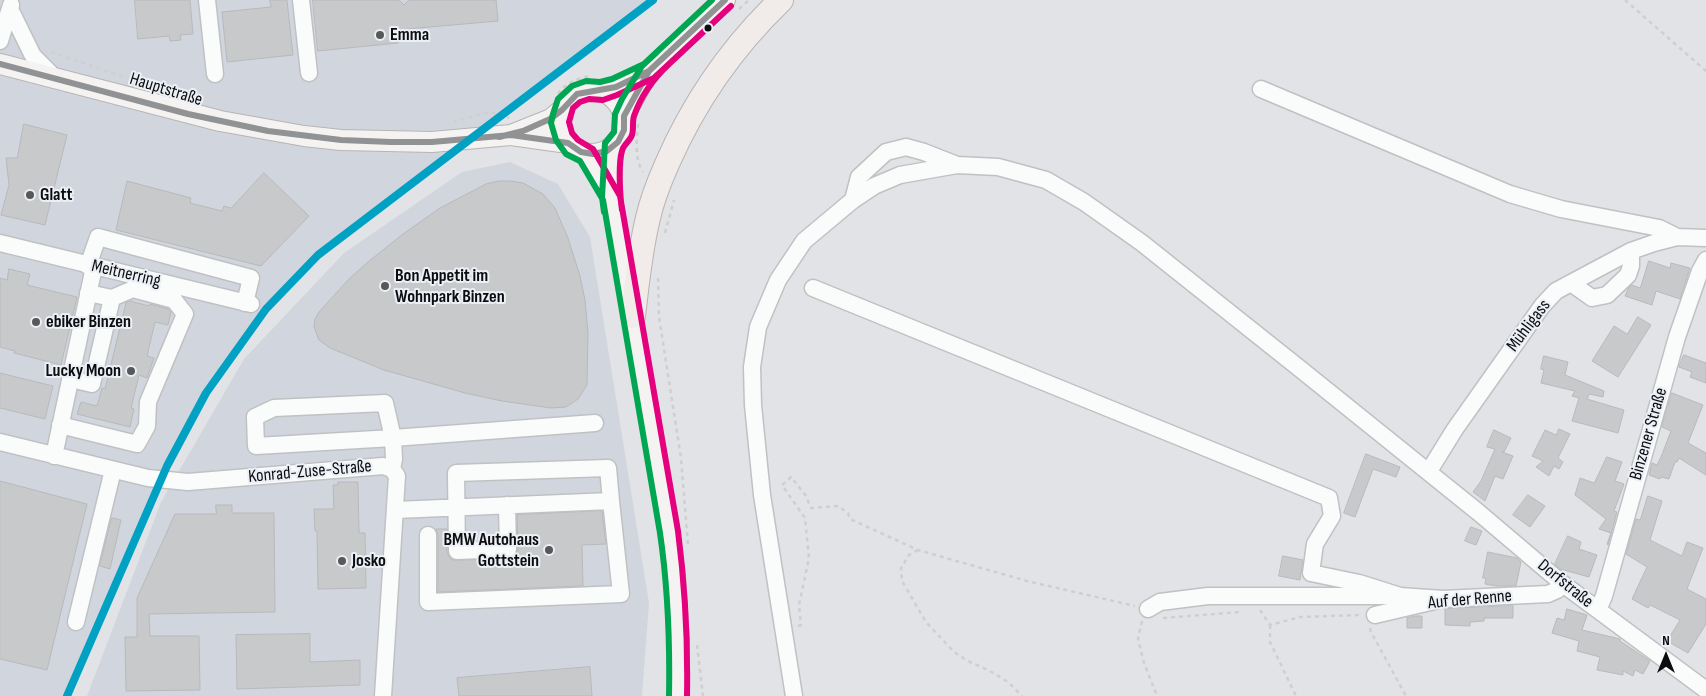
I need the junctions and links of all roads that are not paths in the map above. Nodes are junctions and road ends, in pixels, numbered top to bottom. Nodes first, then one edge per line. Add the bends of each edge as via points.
1 (207, 0) edge
2 (301, 0) edge
3 (781, 0) edge
4 (11, 4) edge
5 (730, 7) edge
6 (0, 41) edge
7 (0, 64) edge
8 (649, 71) junction
9 (309, 73) dead end
10 (215, 74) dead end
11 (54, 78) junction
12 (600, 84) junction
13 (1261, 89) dead end
14 (559, 103) junction
15 (631, 119) junction
16 (511, 127) junction
17 (568, 143) junction
18 (613, 146) junction
19 (586, 154) junction
20 (957, 165) junction
21 (611, 196) junction
22 (852, 200) junction
23 (1678, 237) junction
24 (1706, 238) edge
25 (0, 243) edge
26 (1631, 251) junction
27 (1706, 260) edge
28 (91, 266) junction
29 (1571, 283) junction
30 (813, 288) dead end
31 (88, 293) junction
32 (112, 298) junction
33 (633, 316) junction
34 (70, 379) junction
35 (595, 423) dead end
36 (60, 425) junction
37 (393, 438) junction
38 (0, 442) edge
39 (54, 456) junction
40 (392, 468) junction
41 (113, 470) junction
42 (1429, 471) junction
43 (611, 501) junction
44 (507, 505) junction
45 (456, 507) junction
46 (395, 510) junction
47 (428, 536) dead end
48 (1563, 584) junction
49 (1400, 596) junction
50 (1443, 599) junction
51 (1598, 610) junction
52 (1154, 614) road end
53 (1374, 615) road end
54 (76, 622) dead end
55 (1706, 690) edge
56 (383, 696) edge
57 (678, 696) edge
58 (794, 696) edge

1 - 10 street
2 - 9 street
3 - 33 highway via 728,57 676,144 648,217
4 - 6 street
4 - 11 street via 27,46
5 - 8 main road, Hauptstraße
7 - 11 main road, Hauptstraße
8 - 12 main road, Hauptstraße via 614,87
8 - 15 main road, Hauptstraße
11 - 16 main road, Hauptstraße via 220,121 341,140 432,142
12 - 14 main road, Hauptstraße via 576,94 566,104
12 - 15 main road
13 - 23 street via 1510,194 1562,209 1660,228
14 - 16 main road, Hauptstraße via 551,119
14 - 17 main road via 561,130
15 - 18 main road, Hauptstraße
16 - 17 main road, Hauptstraße
17 - 19 main road, Hauptstraße
18 - 19 main road via 600,153
18 - 21 main road
19 - 21 main road
20 - 22 street via 900,175
20 - 22 street via 906,147 886,152 859,176
20 - 42 street, Dorfstraße via 998,167 1046,180 1084,202 1142,243
21 - 33 main road
22 - 58 street via 804,241 778,280 758,327 752,368 762,495
23 - 24 street, Mühligass
23 - 26 street, Mühligass
25 - 28 street, Meitnerring
26 - 29 street, Mühligass
26 - 29 street via 1628,275 1607,295 1592,298
27 - 51 street, Binzener Straße via 1677,337
28 - 28 street, Meitnerring via 98,237 251,278 248,303
28 - 31 street
29 - 42 street, Mühligass via 1542,306
30 - 49 street via 1329,498 1332,516 1315,544 1311,573
31 - 32 street
31 - 34 street
32 - 34 street via 92,384
32 - 36 street via 133,289 174,300 185,314 148,402 147,426 137,444
33 - 57 main road via 675,576 680,640
34 - 36 street
35 - 37 street
36 - 39 street
37 - 37 street via 256,446 255,417 274,408 385,403
37 - 40 street
38 - 39 street
39 - 41 street, Konrad-Zuse-Straße
40 - 41 street, Konrad-Zuse-Straße via 383,466 188,482
40 - 46 street, Konrad-Zuse-Straße via 397,476
41 - 54 street
42 - 48 street, Dorfstraße
43 - 44 street
43 - 45 street via 608,468 456,473
43 - 47 street via 621,594 428,602
44 - 45 street
44 - 45 street via 508,549 457,551
45 - 46 street
46 - 56 street, Konrad-Zuse-Straße
48 - 50 street, Auf der Renne via 1542,595
48 - 51 street, Dorfstraße
49 - 50 street
49 - 52 street via 1208,596 1160,602
50 - 53 street, Auf der Renne
51 - 55 street, Dorfstraße

